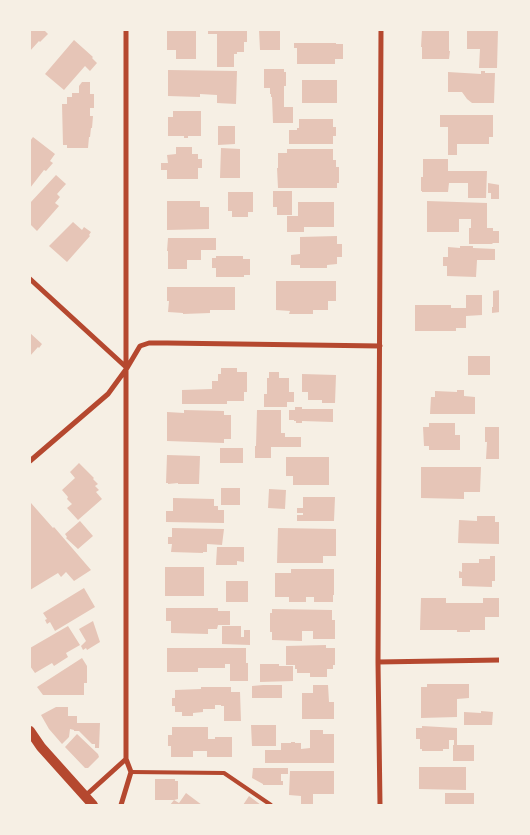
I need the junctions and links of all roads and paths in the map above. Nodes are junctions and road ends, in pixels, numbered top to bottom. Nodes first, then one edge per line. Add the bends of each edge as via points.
1 (126, 30) edge
2 (381, 30) edge
3 (30, 278) edge
4 (380, 346) junction
5 (127, 368) junction
6 (30, 462) edge
7 (500, 660) edge
8 (378, 662) junction
9 (30, 731) edge
10 (126, 758) junction
11 (131, 772) junction
12 (84, 797) junction
13 (92, 805) edge
14 (121, 805) edge
15 (272, 805) edge
16 (380, 805) edge

1 - 5 street
2 - 4 street
3 - 5 street
4 - 5 street via 149,343 140,346
4 - 8 street
5 - 6 street via 108,394
5 - 10 street
7 - 8 street
8 - 16 street
9 - 12 main road
10 - 11 street
10 - 12 street
11 - 14 street
11 - 15 lane via 224,773
12 - 13 main road

